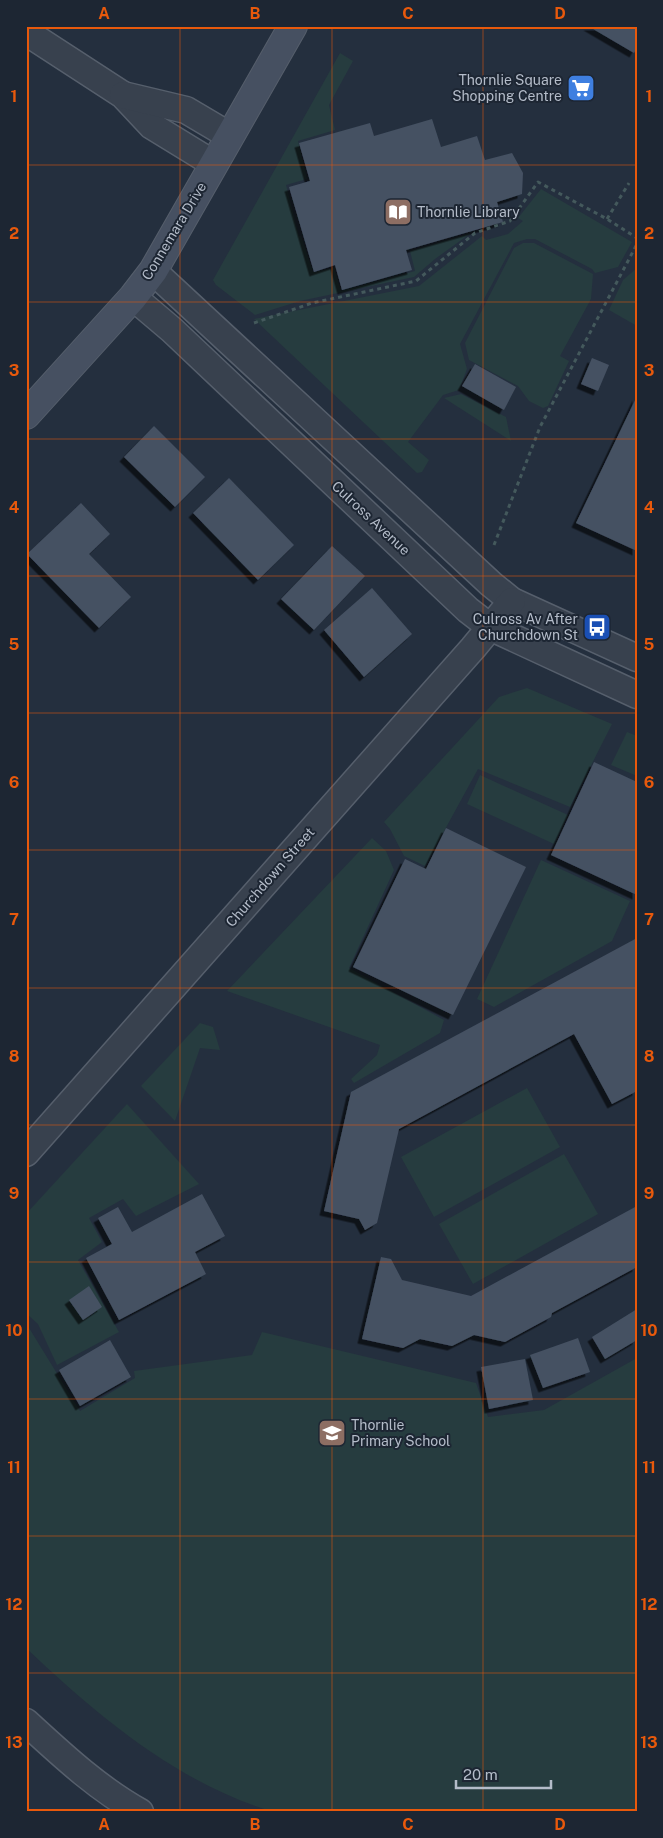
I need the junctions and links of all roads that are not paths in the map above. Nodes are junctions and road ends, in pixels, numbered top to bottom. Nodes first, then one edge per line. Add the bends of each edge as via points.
1 (293, 26) edge
2 (26, 32) edge
3 (123, 95) junction
4 (230, 136) junction
5 (214, 164) junction
6 (153, 270) junction
7 (133, 297) junction
8 (26, 415) edge
9 (512, 600) junction
10 (490, 627) junction
11 (637, 658) edge
12 (637, 695) edge
13 (26, 1153) edge
14 (26, 1722) edge
15 (140, 1812) edge

1 - 4 street, Connemara Drive
2 - 3 street
3 - 4 street via 186,110
3 - 5 street via 152,126
4 - 5 street, Connemara Drive
5 - 6 street, Connemara Drive
6 - 7 street, Connemara Drive
6 - 9 street
7 - 8 street, Connemara Drive
7 - 10 street, Culross Avenue
9 - 10 street, Churchdown Street
9 - 11 street
10 - 12 street, Culross Avenue
10 - 13 street, Churchdown Street
14 - 15 street via 83,1774

